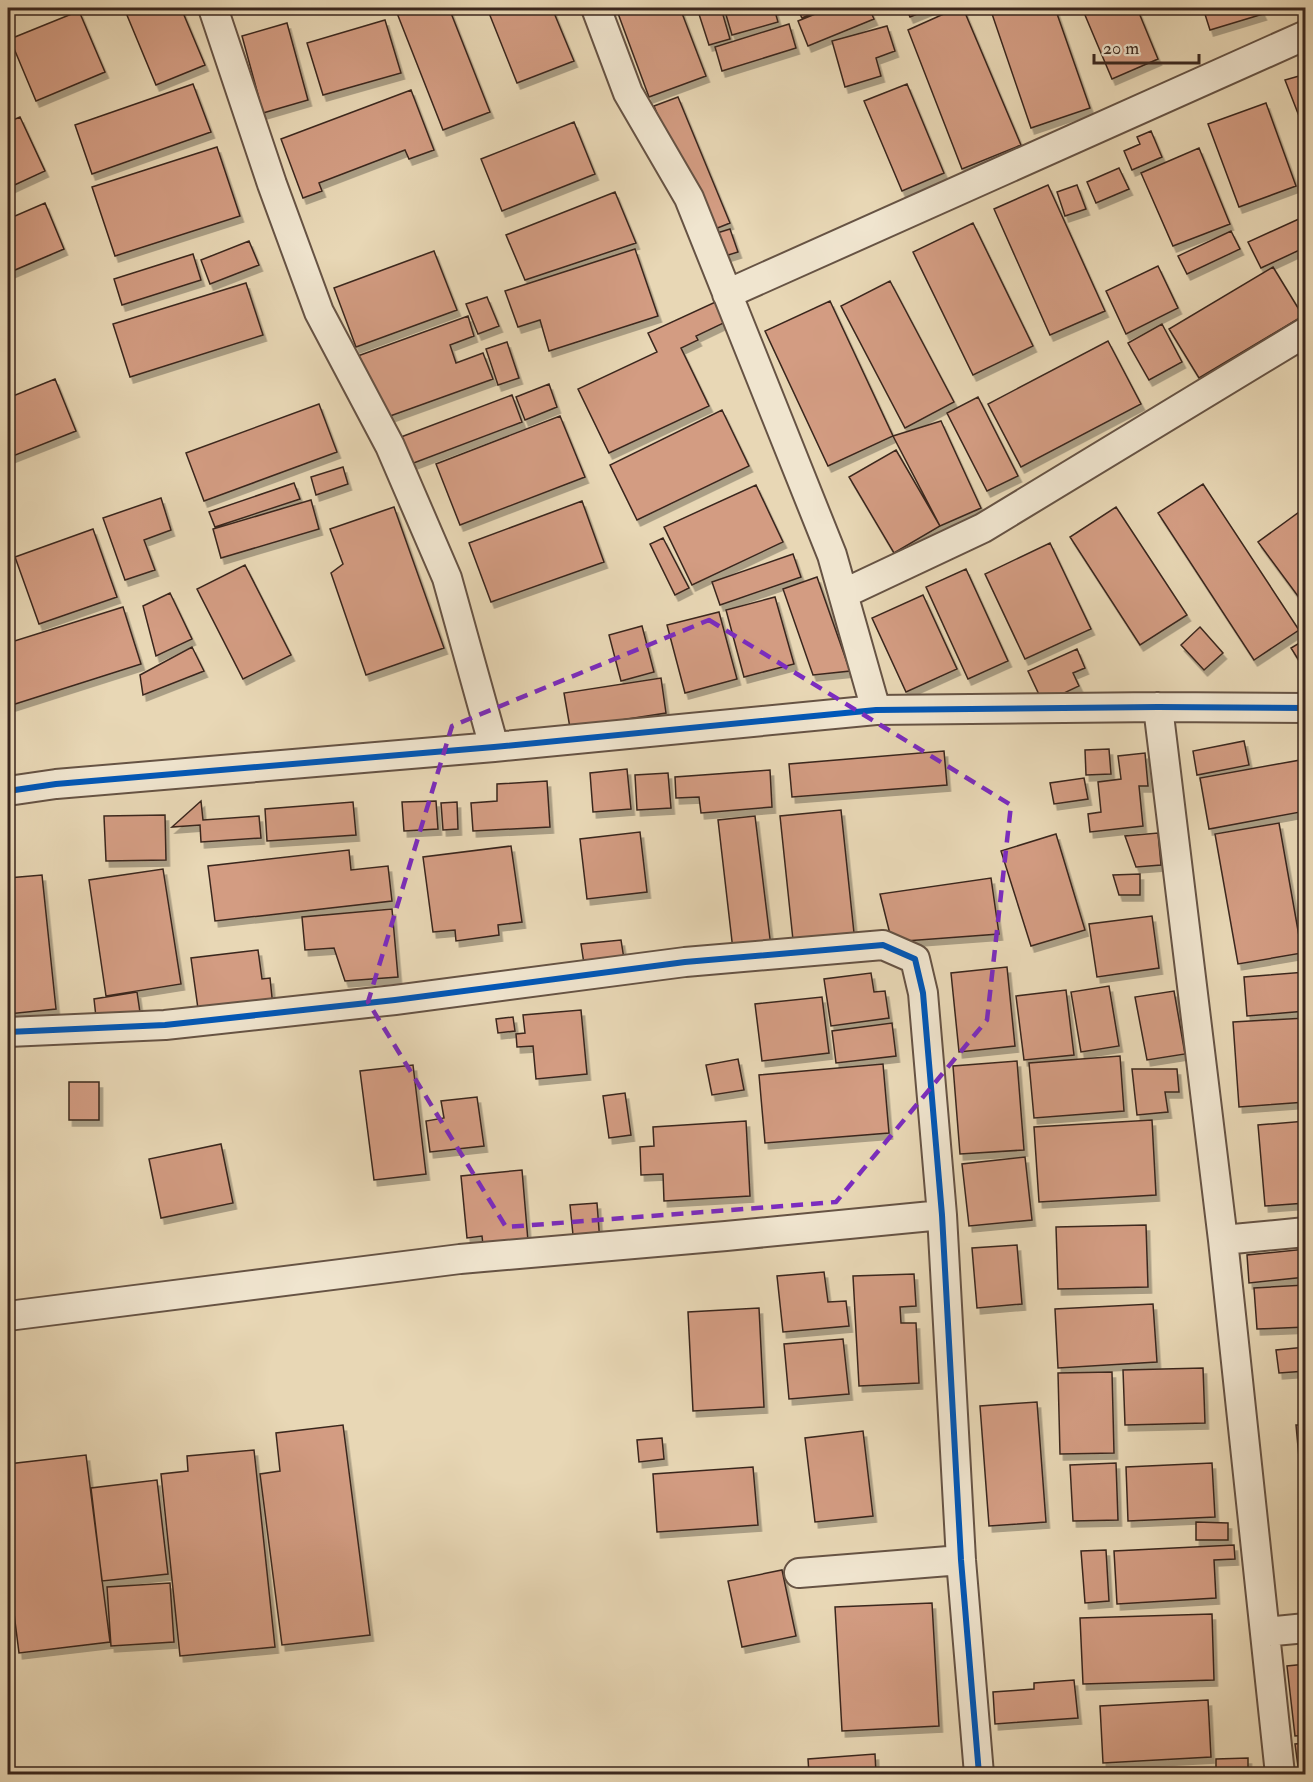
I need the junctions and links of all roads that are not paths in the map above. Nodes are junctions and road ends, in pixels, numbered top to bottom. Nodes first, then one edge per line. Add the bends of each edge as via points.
1 (213, 8) edge
2 (596, 8) edge
3 (1305, 34) edge
4 (727, 294) junction
5 (1305, 332) edge
6 (845, 594) junction
7 (1158, 707) junction
8 (1305, 708) edge
9 (876, 710) junction
10 (494, 747) junction
11 (8, 791) edge
12 (8, 1032) edge
13 (942, 1215) junction
14 (1305, 1232) edge
15 (1222, 1240) junction
16 (8, 1316) edge
17 (962, 1560) junction
18 (799, 1573) dead end
19 (1305, 1628) edge
20 (1265, 1632) junction
21 (979, 1774) edge
22 (1280, 1774) edge

1 - 10 street via 319,312 390,446 447,578
2 - 4 street via 628,93 689,198
3 - 4 street
4 - 6 street
5 - 6 street via 983,528
6 - 9 street
7 - 8 street
7 - 9 street
7 - 15 street
9 - 10 street
10 - 11 street
12 - 13 street via 165,1024 395,1000 685,962 884,945 915,958 923,993
13 - 16 street via 460,1258
13 - 17 street
14 - 15 street
15 - 20 street
17 - 18 street
17 - 21 street
19 - 20 street
20 - 22 street

